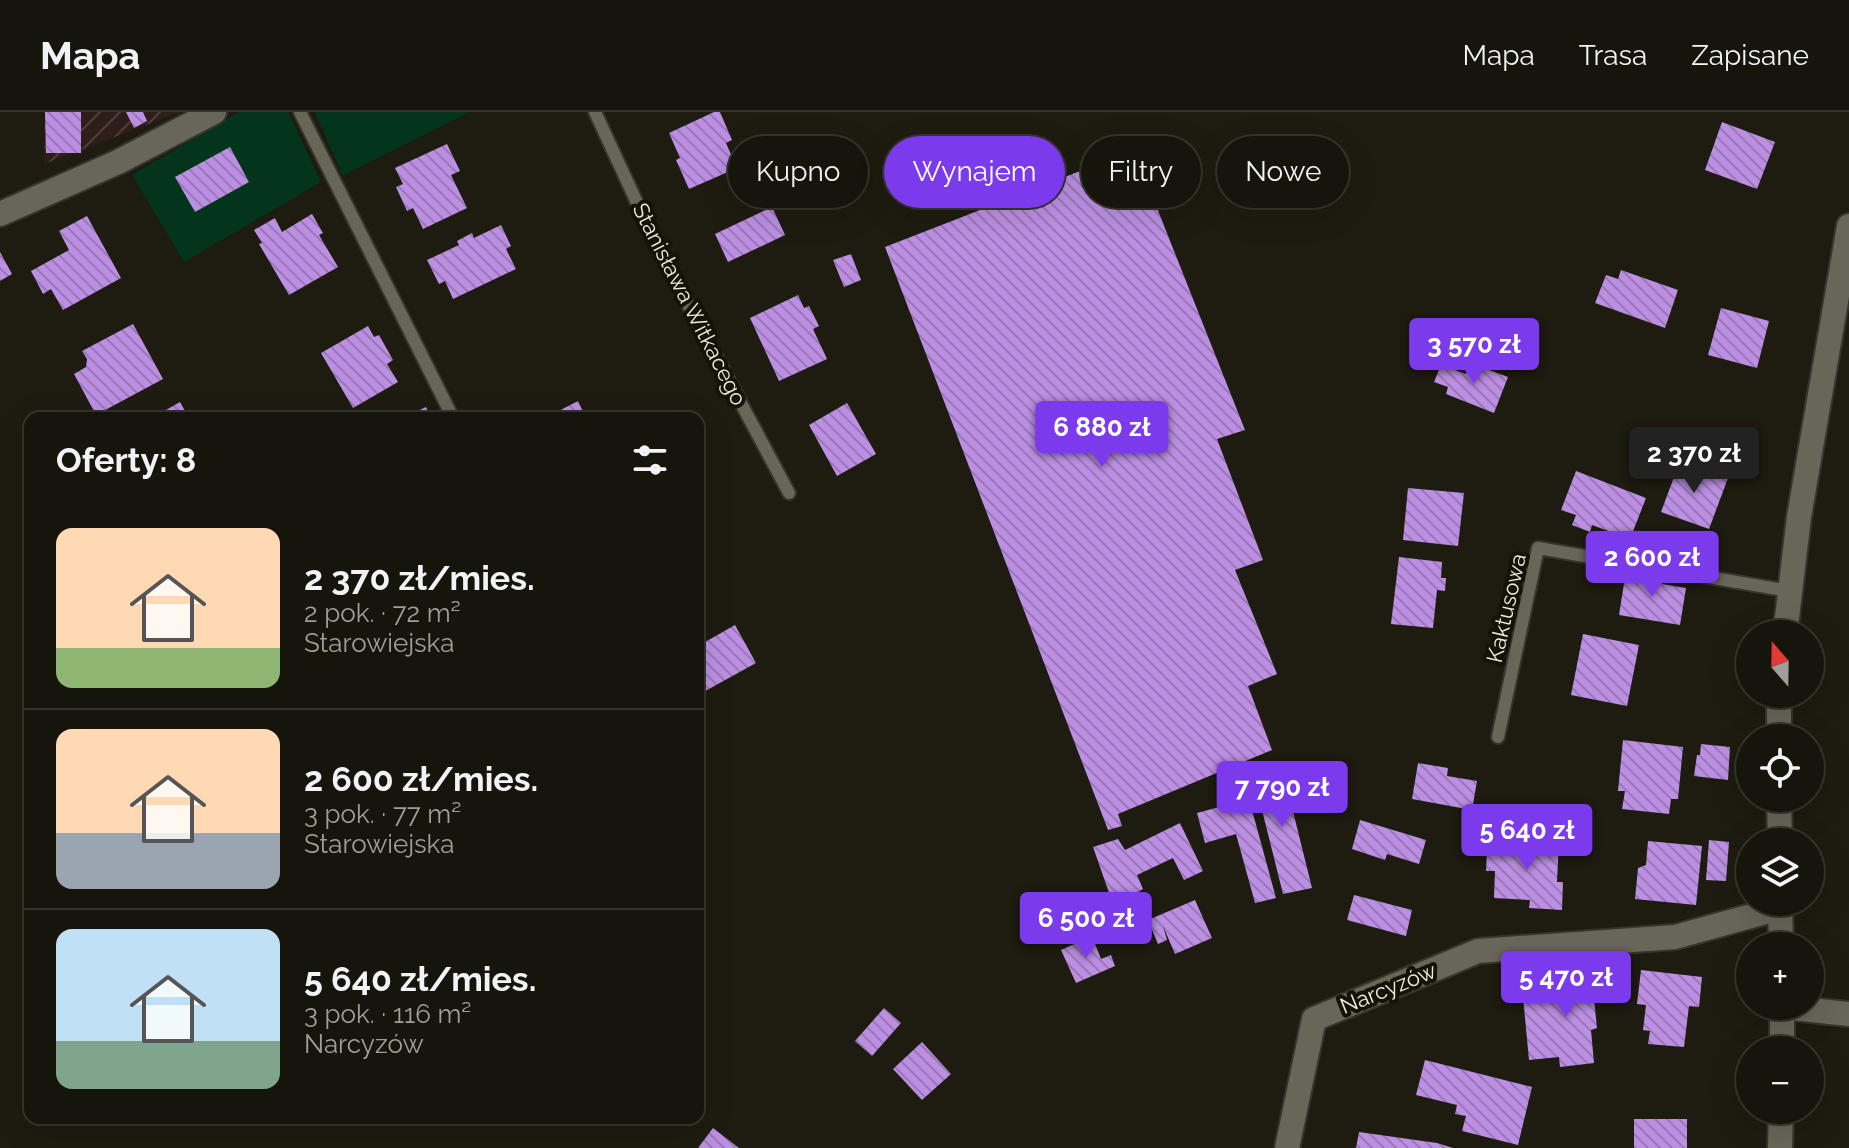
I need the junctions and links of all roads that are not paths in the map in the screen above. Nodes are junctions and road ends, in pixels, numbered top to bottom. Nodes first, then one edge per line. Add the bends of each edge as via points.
1 (214, 112) edge
2 (300, 112) edge
3 (595, 112) edge
4 (0, 214) edge
5 (1849, 226) edge
6 (450, 412) edge
7 (789, 493) dead end
8 (1790, 591) junction
9 (1787, 620) edge
10 (1498, 737) dead end
11 (1744, 916) edge
12 (1824, 1011) edge
13 (1849, 1014) edge
14 (1781, 1124) edge
15 (1287, 1148) edge
16 (1780, 1148) edge

1 - 4 street
2 - 6 lane
3 - 7 lane, Stanisława Witkacego via 658,248
5 - 8 street
8 - 9 street
8 - 10 lane, Kaktusowa via 1538,548
11 - 15 street, Narcyzów via 1675,937 1478,951 1314,1019
12 - 13 street
14 - 16 street

